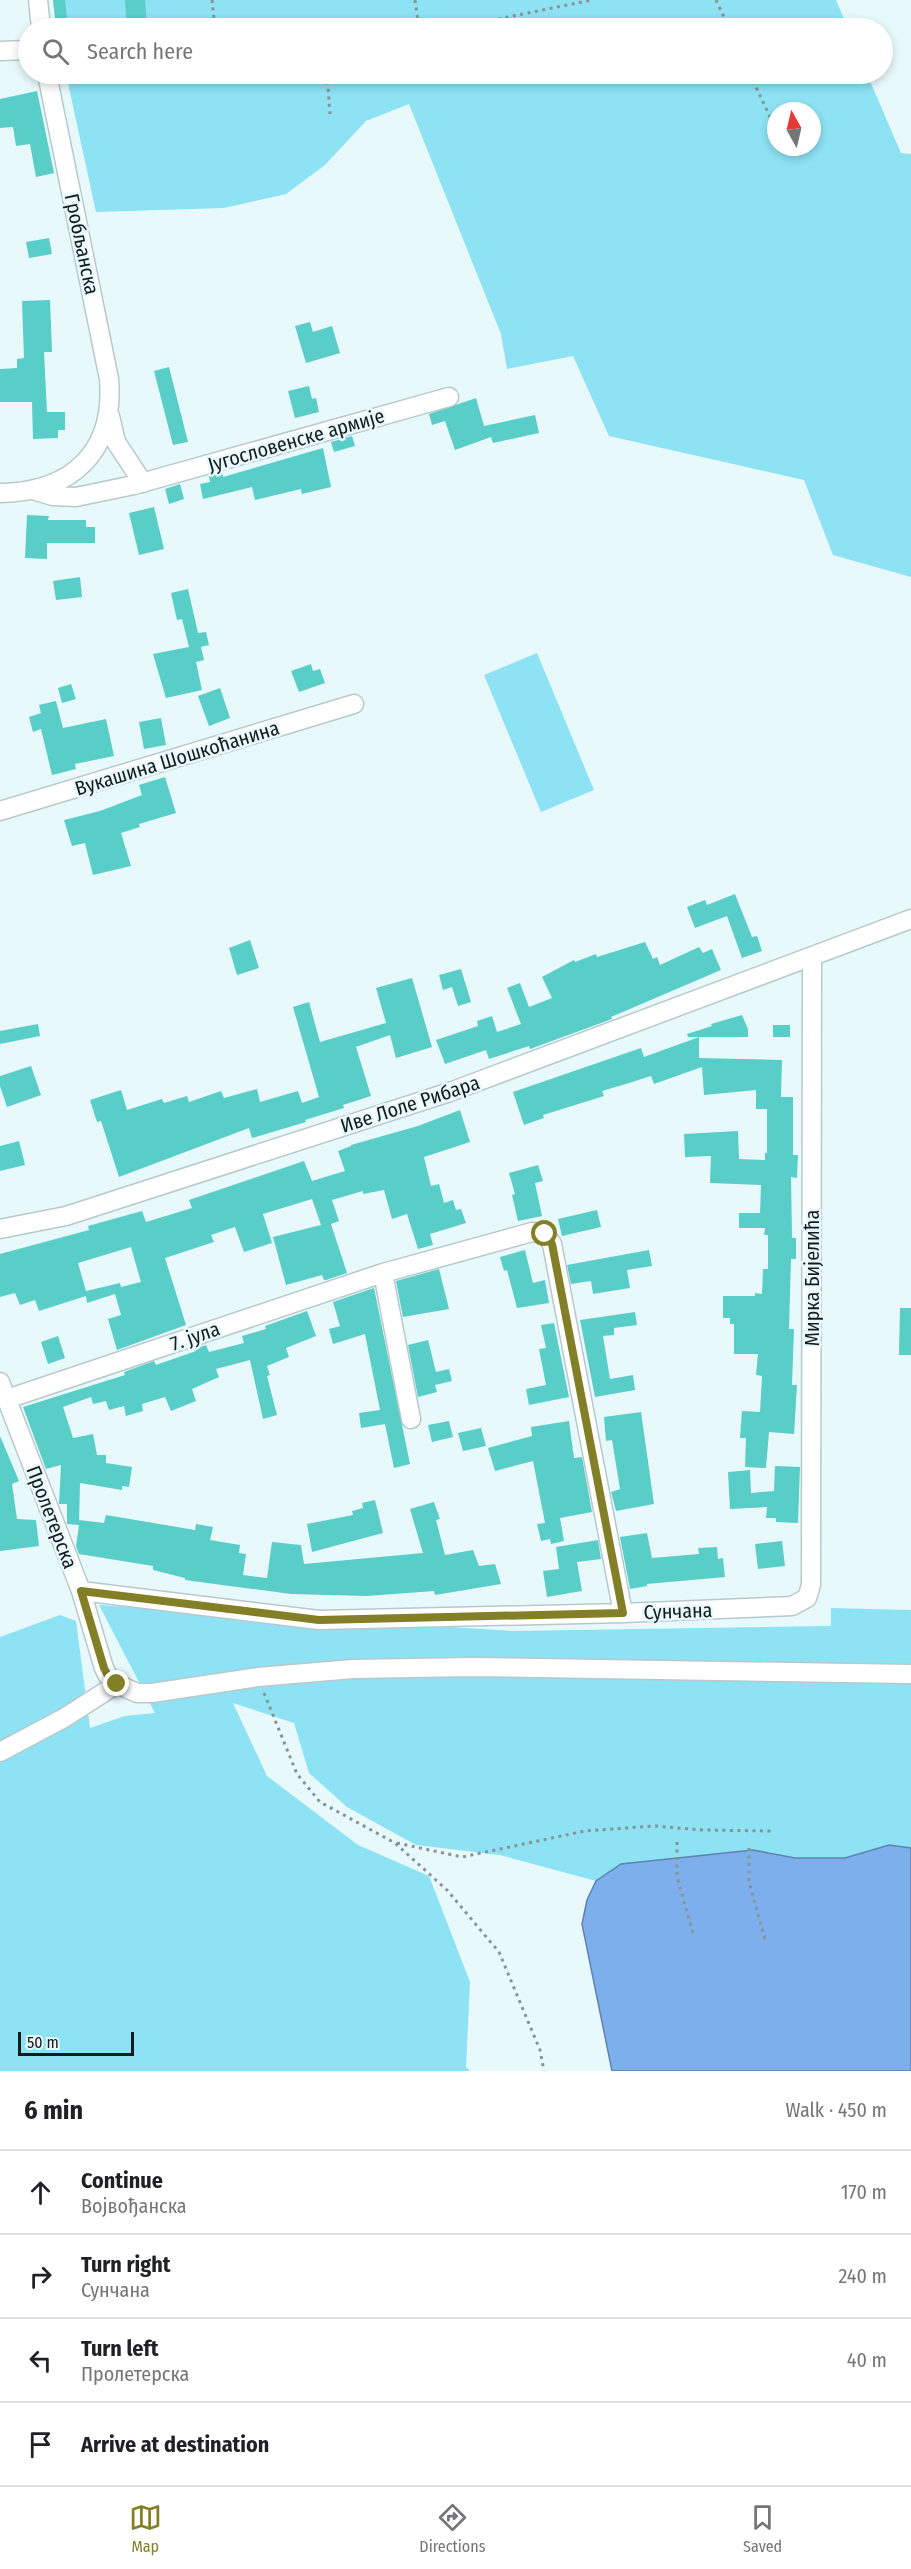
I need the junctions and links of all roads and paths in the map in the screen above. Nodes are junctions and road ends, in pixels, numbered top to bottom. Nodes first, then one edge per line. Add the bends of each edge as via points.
1 (38, 0) edge
2 (212, 0) edge
3 (415, 0) edge
4 (592, 0) edge
5 (716, 0) edge
6 (40, 18) edge
7 (214, 18) edge
8 (418, 18) edge
9 (503, 18) edge
10 (724, 18) edge
11 (18, 50) edge
12 (0, 51) edge
13 (49, 84) edge
14 (328, 84) edge
15 (755, 84) edge
16 (767, 111) edge
17 (330, 114) dead end
18 (449, 397) dead end
19 (110, 416) junction
20 (143, 483) junction
21 (34, 490) junction
22 (0, 493) edge
23 (354, 704) dead end
24 (0, 811) edge
25 (911, 919) edge
26 (812, 957) junction
27 (0, 1229) edge
28 (383, 1273) junction
29 (2, 1390) edge
30 (411, 1419) dead end
31 (81, 1591) junction
32 (807, 1598) joint
33 (623, 1613) junction
34 (911, 1674) edge
35 (258, 1677) junction
36 (117, 1684) junction
37 (0, 1752) edge
38 (771, 1831) dead end
39 (677, 1842) dead end
40 (395, 1843) junction
41 (749, 1848) dead end
42 (693, 1933) dead end
43 (765, 1939) dead end
44 (544, 2071) edge

1 - 6 street
2 - 7 path
3 - 8 path
4 - 9 path
5 - 10 path
11 - 12 street
13 - 19 street, Гробљанска via 109,379
14 - 17 path
15 - 16 path
18 - 20 street, Југословенске армије
19 - 20 street via 116,442
19 - 21 street, Југословенске армије via 92,453 65,478
20 - 21 street, Југословенске армије via 76,497
21 - 22 street, Југословенске армије
23 - 24 street, Вукашина Шошкоћанина
25 - 26 street, Иве Лоле Рибара
26 - 27 street, Иве Лоле Рибара via 450,1092 66,1216
26 - 32 street, Мирка Бијелића via 811,1573
28 - 29 street, 7. јула
28 - 30 street
28 - 33 street, 7. јула via 532,1232 545,1234 552,1244
29 - 31 street, Пролетерска
31 - 33 street, Сунчана via 319,1620
31 - 36 street, Пролетерска via 104,1668
32 - 33 street, Сунчана via 792,1606
34 - 35 street via 472,1667 353,1669
35 - 36 street via 152,1693 137,1693
35 - 40 path via 297,1774 320,1802
36 - 37 street
38 - 40 path via 654,1826 585,1832 462,1857
39 - 42 path via 677,1876
40 - 44 path via 447,1890 499,1952 540,2050
41 - 43 path via 749,1882

